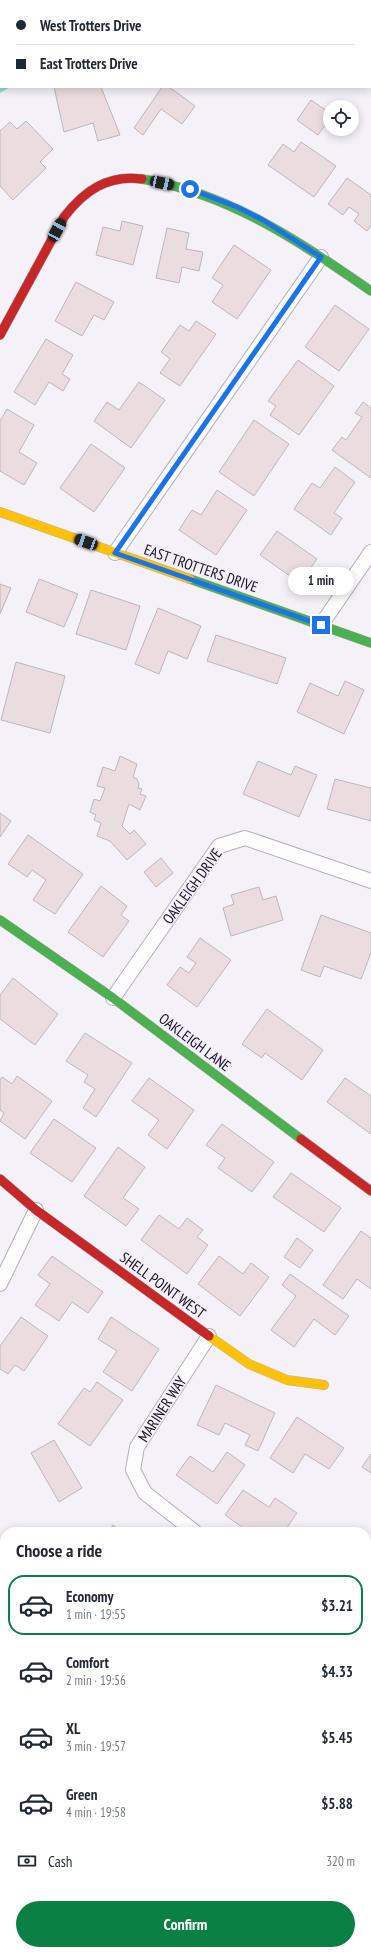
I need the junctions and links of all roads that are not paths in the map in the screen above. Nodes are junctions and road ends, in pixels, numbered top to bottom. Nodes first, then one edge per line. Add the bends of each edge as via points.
1 (321, 257) junction
2 (371, 291) edge
3 (0, 335) edge
4 (0, 512) edge
5 (371, 552) edge
6 (115, 553) junction
7 (321, 625) junction
8 (371, 642) edge
9 (371, 881) edge
10 (0, 920) edge
11 (112, 998) junction
12 (0, 1179) edge
13 (371, 1191) edge
14 (36, 1210) junction
15 (0, 1284) edge
16 (208, 1336) junction
17 (324, 1385) dead end
18 (189, 1527) edge

1 - 2 street
1 - 3 street via 263,220 190,189 135,177 111,180 91,190 64,216
1 - 6 street
4 - 6 street, EAST TROTTERS DRIVE
5 - 7 street
6 - 7 street, EAST TROTTERS DRIVE
7 - 8 street, EAST TROTTERS DRIVE
9 - 11 street, OAKLEIGH DRIVE via 245,838 219,846
10 - 11 street, OAKLEIGH LANE
11 - 13 street, OAKLEIGH LANE
12 - 14 street, SHELL POINT WEST
14 - 15 street
14 - 16 street, SHELL POINT WEST
16 - 17 street, SHELL POINT WEST via 249,1364 287,1380
16 - 18 street, MARINER WAY via 137,1447 133,1470 145,1493

